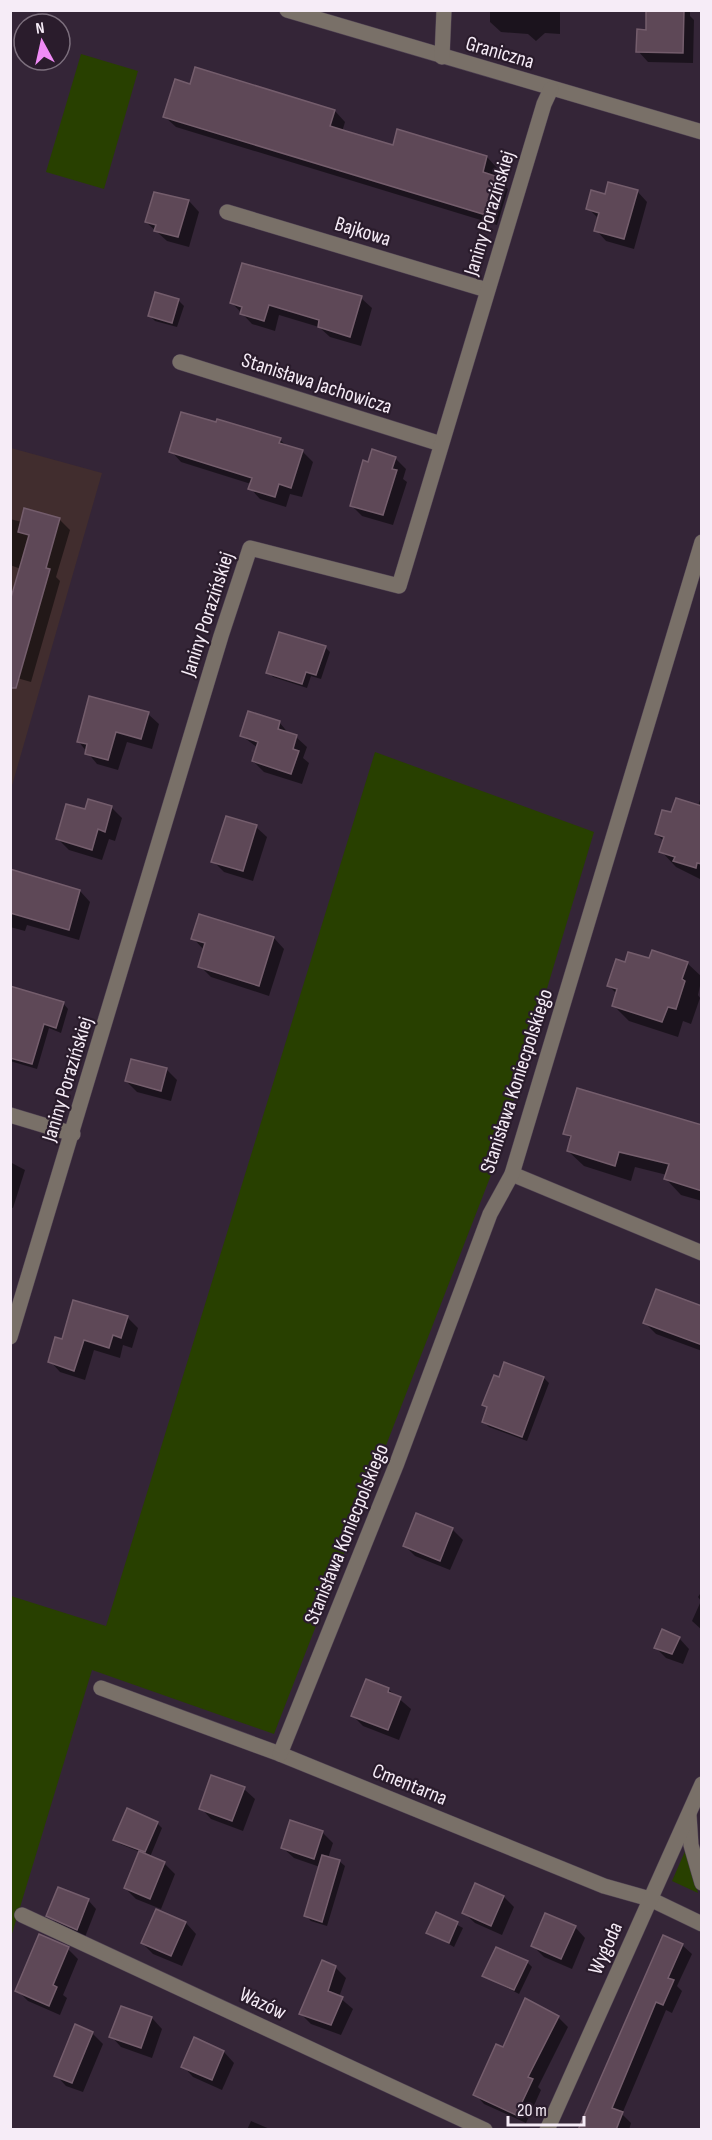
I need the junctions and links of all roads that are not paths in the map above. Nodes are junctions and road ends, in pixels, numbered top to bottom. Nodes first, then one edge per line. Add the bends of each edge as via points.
1 (286, 10) edge
2 (444, 10) edge
3 (442, 57) junction
4 (551, 89) junction
5 (702, 132) edge
6 (227, 212) dead end
7 (488, 290) junction
8 (180, 362) dead end
9 (441, 444) junction
10 (702, 542) edge
11 (10, 1115) edge
12 (73, 1134) junction
13 (512, 1174) junction
14 (702, 1253) edge
15 (10, 1336) edge
16 (101, 1688) dead end
17 (280, 1754) junction
18 (702, 1784) edge
19 (689, 1813) junction
20 (702, 1883) edge
21 (650, 1899) junction
22 (22, 1915) dead end
23 (702, 1924) edge
24 (485, 2130) edge
25 (547, 2130) edge

1 - 3 street, Graniczna
2 - 3 street
3 - 4 street, Graniczna
4 - 5 street, Graniczna
4 - 7 street, Janiny Porazińskiej
6 - 7 street, Bajkowa
7 - 9 street, Janiny Porazińskiej
8 - 9 street, Stanisława Jachowicza
9 - 12 street, Janiny Porazińskiej via 399,586 250,548
10 - 13 street, Stanisława Koniecpolskiego
11 - 12 street
12 - 15 street, Janiny Porazińskiej
13 - 14 street
13 - 17 street, Stanisława Koniecpolskiego via 490,1214 397,1463
16 - 17 street, Cmentarna
17 - 21 street, Cmentarna via 604,1886
18 - 19 street, Wygoda
19 - 20 street via 691,1845
19 - 21 street, Wygoda
21 - 23 street, Cmentarna
21 - 25 street, Wygoda
22 - 24 street, Wazów

